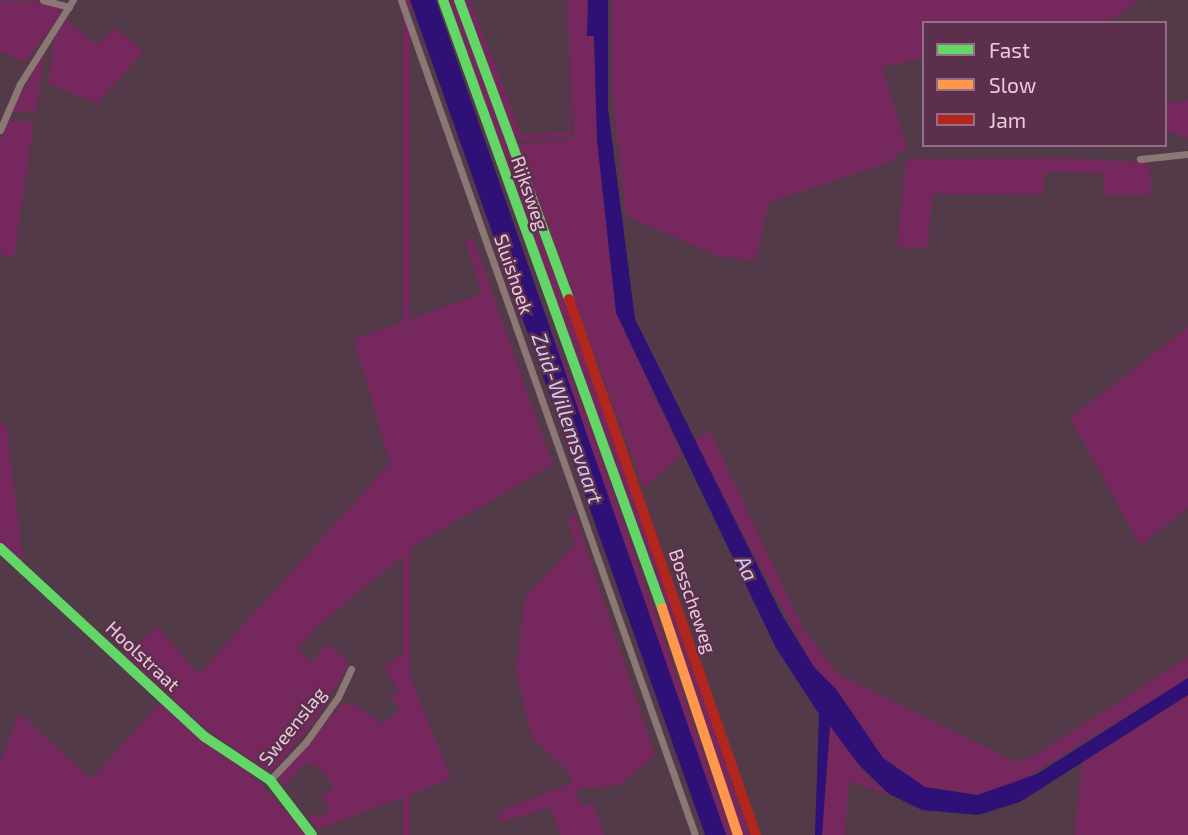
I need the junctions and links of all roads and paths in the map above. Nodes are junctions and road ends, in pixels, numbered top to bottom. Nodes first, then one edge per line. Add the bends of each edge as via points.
1 (43, 0) edge
2 (401, 0) edge
3 (443, 0) edge
4 (459, 0) edge
5 (71, 3) edge
6 (0, 130) edge
7 (1188, 155) edge
8 (1140, 159) dead end
9 (598, 379) joint
10 (586, 396) joint
11 (0, 548) edge
12 (351, 668) dead end
13 (270, 780) junction
14 (312, 835) edge
15 (695, 835) edge
16 (738, 835) edge
17 (756, 835) edge

1 - 5 street
2 - 15 street, Sluishoek
3 - 10 street, Rijksweg
4 - 9 street, Rijksweg
5 - 6 street via 20,84
7 - 8 street
9 - 17 street, Bosscheweg
10 - 16 street, Bosscheweg
11 - 13 street, Hoolstraat via 205,737
12 - 13 street, Sweenslag via 338,697 306,742
13 - 14 street, Sweenslag

